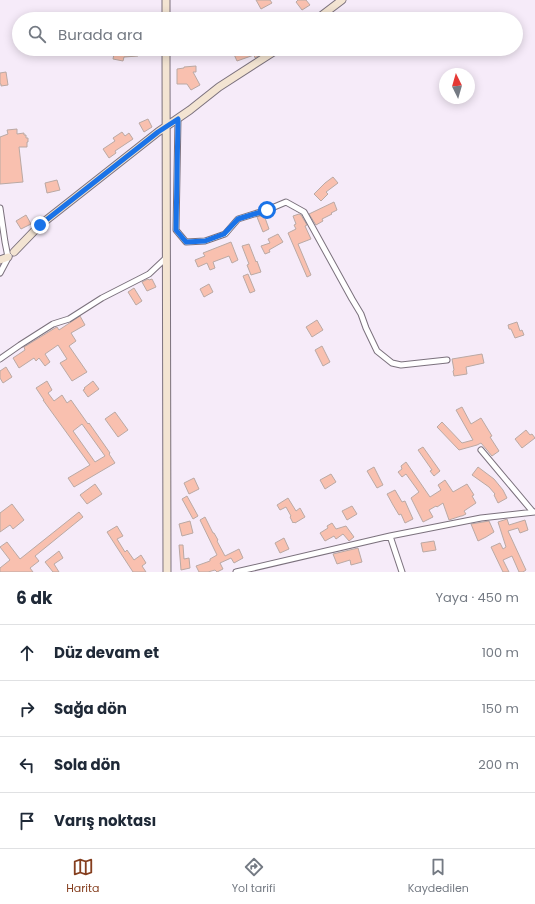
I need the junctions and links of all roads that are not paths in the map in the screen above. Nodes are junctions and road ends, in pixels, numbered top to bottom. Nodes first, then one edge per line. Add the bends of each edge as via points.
1 (166, 0) edge
2 (342, 0) edge
3 (166, 12) edge
4 (326, 12) edge
5 (166, 56) edge
6 (269, 56) edge
7 (178, 119) junction
8 (166, 126) junction
9 (0, 208) edge
10 (11, 255) junction
11 (166, 258) junction
12 (0, 260) edge
13 (0, 273) edge
14 (0, 359) edge
15 (447, 360) dead end
16 (481, 450) dead end
17 (534, 512) edge
18 (390, 536) junction
19 (167, 572) edge
20 (236, 572) edge
21 (402, 572) edge

1 - 3 street
2 - 4 street
5 - 8 street
6 - 7 street via 219,87
7 - 8 street
7 - 15 street via 176,230 186,242 205,241 224,234 238,219 286,202 304,212 361,314 377,351 392,363 401,365
8 - 10 street via 40,225
8 - 11 street
9 - 10 street via 5,242
10 - 12 street
10 - 13 street
11 - 14 street via 149,274 102,298 69,319 53,324
11 - 19 street
16 - 17 street
17 - 18 street via 481,518
18 - 20 street
18 - 21 street

